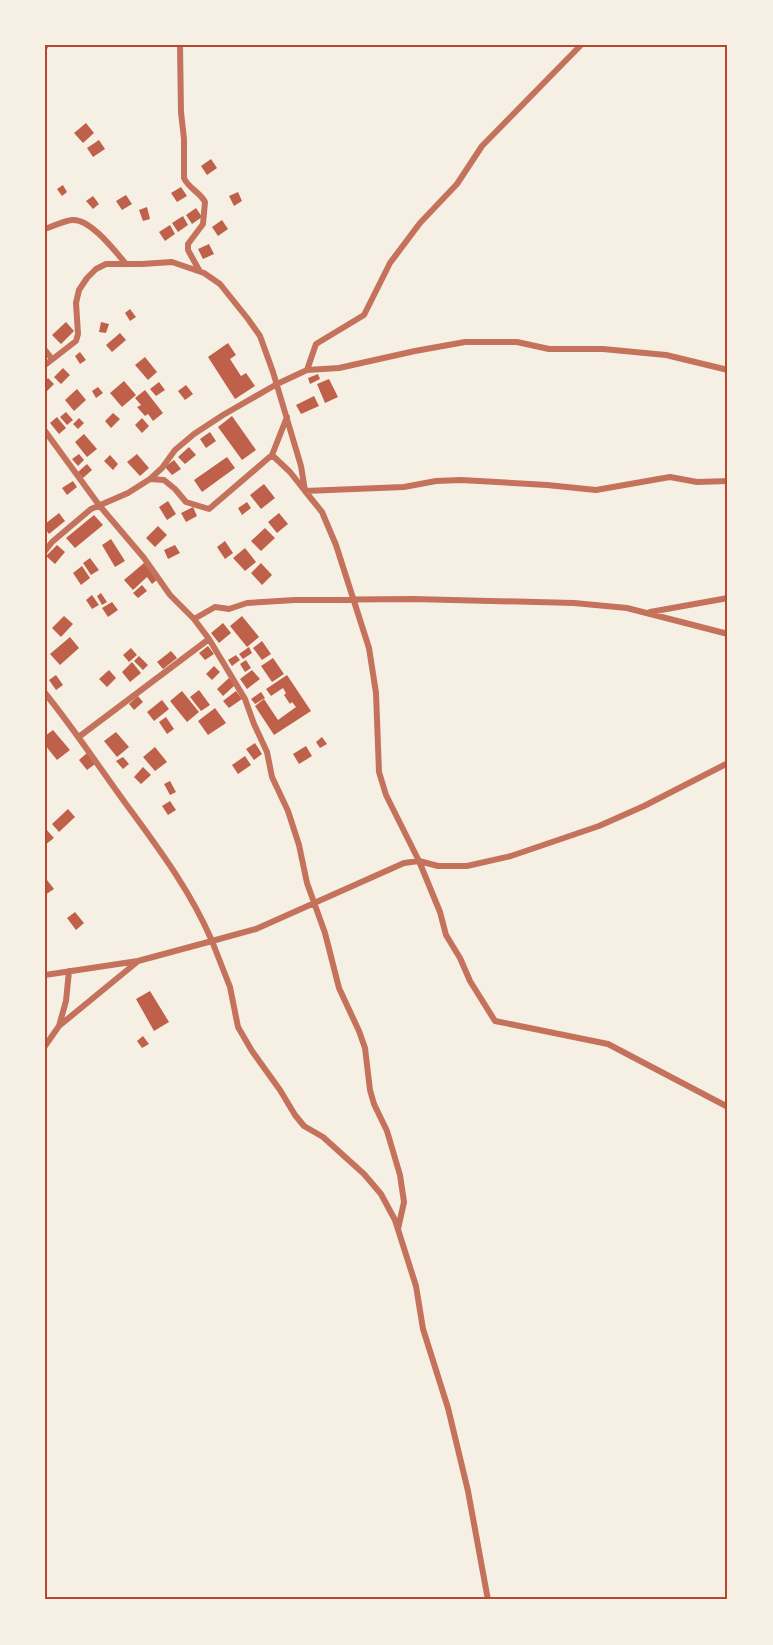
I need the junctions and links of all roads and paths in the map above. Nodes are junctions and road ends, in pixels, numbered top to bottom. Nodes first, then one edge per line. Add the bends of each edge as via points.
1 (180, 45) edge
2 (581, 45) edge
3 (45, 229) edge
4 (126, 264) junction
5 (200, 271) junction
6 (45, 350) edge
7 (52, 359) junction
8 (45, 364) edge
9 (307, 370) junction
10 (728, 370) edge
11 (277, 384) junction
12 (288, 417) junction
13 (45, 431) edge
14 (272, 455) junction
15 (150, 479) junction
16 (728, 481) edge
17 (305, 491) junction
18 (99, 505) junction
19 (45, 551) edge
20 (354, 598) junction
21 (728, 598) edge
22 (647, 613) junction
23 (194, 619) junction
24 (728, 634) edge
25 (209, 639) junction
26 (45, 693) edge
27 (80, 736) junction
28 (728, 763) edge
29 (419, 861) junction
30 (314, 902) junction
31 (212, 940) junction
32 (138, 961) junction
33 (69, 971) junction
34 (45, 975) edge
35 (59, 1026) junction
36 (45, 1046) edge
37 (728, 1107) edge
38 (398, 1230) junction
39 (488, 1600) edge

1 - 5 street via 184,178 205,202 202,224 188,244
2 - 9 street via 482,146 457,184 390,263 364,315 316,344
3 - 4 street via 82,221
4 - 5 street via 172,262
4 - 7 street via 106,264 87,278 76,303 76,341
5 - 11 street via 220,284 260,336
6 - 7 street
7 - 8 street
9 - 10 street via 339,368 465,342 517,342 549,349 666,355
9 - 11 street
11 - 12 street
11 - 15 street via 194,434
12 - 14 street
12 - 17 street
13 - 18 street
14 - 15 street via 209,509 186,502 164,480
14 - 17 street
15 - 18 street
16 - 17 street via 697,482 669,477 596,490 453,480 404,487
17 - 20 street via 322,512
18 - 19 street
18 - 23 street via 170,595
20 - 22 street via 574,603
20 - 23 street via 215,607
20 - 29 street via 369,648 376,693 379,772 386,795
21 - 22 street
22 - 24 street
23 - 25 street
25 - 27 street
25 - 30 street via 245,699 267,752
26 - 27 street
27 - 31 street via 169,862
28 - 29 street via 644,806 543,846 467,866 438,866
29 - 30 street via 388,869
29 - 37 street via 446,935 495,1021 608,1044
30 - 31 street via 256,929
30 - 38 street via 339,988 365,1048 370,1090 400,1175 404,1202
31 - 32 street
31 - 38 street via 230,987 238,1027 252,1051 304,1126 323,1137 381,1194
32 - 33 street
32 - 35 street
33 - 34 street
33 - 35 street
35 - 36 street
38 - 39 street via 453,1429

